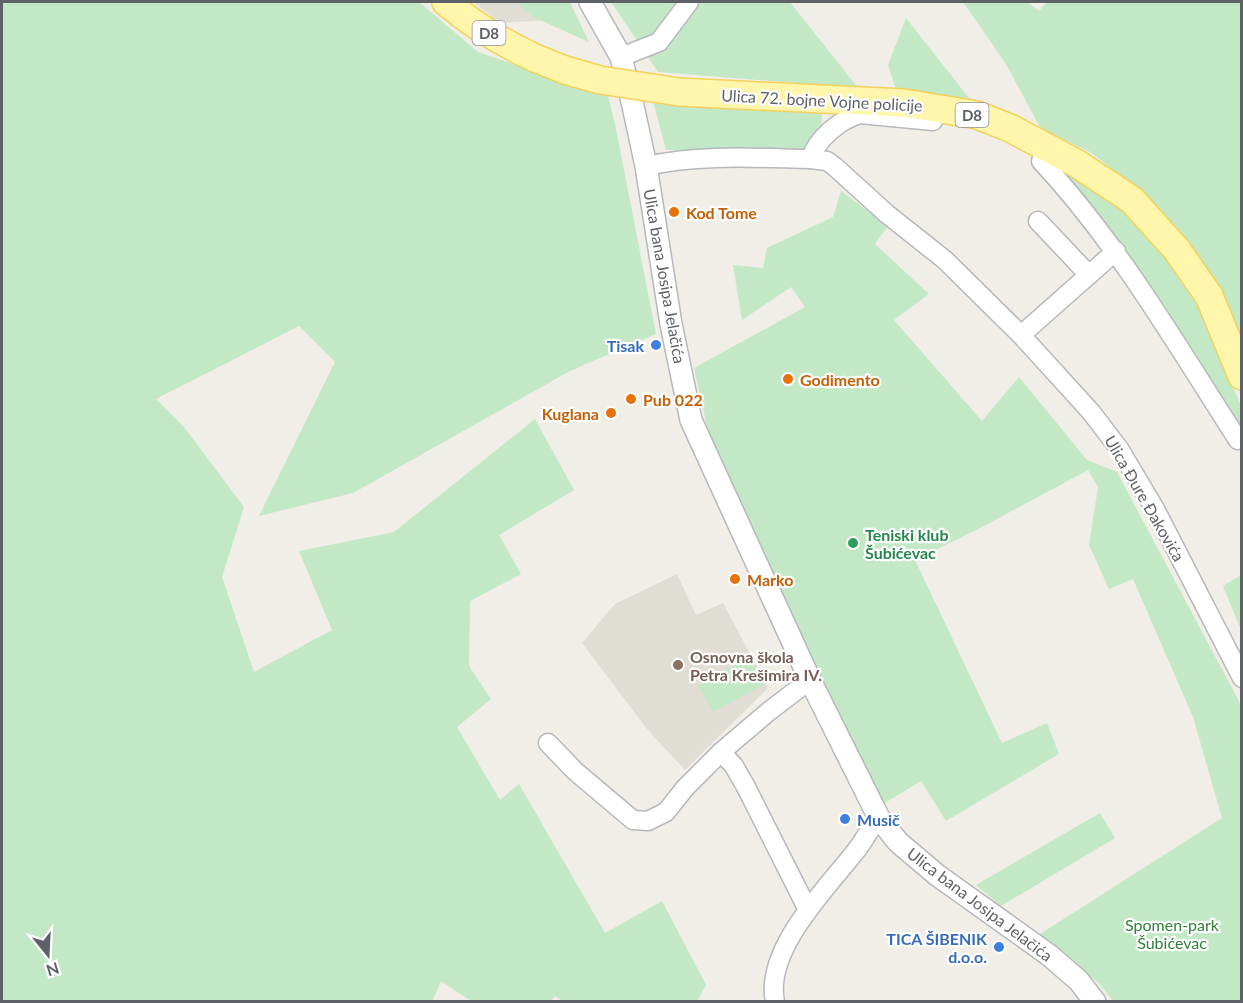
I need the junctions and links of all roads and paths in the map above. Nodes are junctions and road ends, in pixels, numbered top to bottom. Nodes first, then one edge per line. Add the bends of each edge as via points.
1 (446, 2) edge
2 (590, 2) edge
3 (689, 2) edge
4 (621, 57) junction
5 (933, 121) dead end
6 (811, 159) junction
7 (1041, 161) dead end
8 (646, 166) junction
9 (1038, 221) dead end
10 (1116, 250) junction
11 (1089, 275) junction
12 (1021, 335) junction
13 (1242, 376) edge
14 (1238, 440) dead end
15 (1242, 678) edge
16 (810, 680) junction
17 (548, 743) dead end
18 (721, 752) junction
19 (879, 818) junction
20 (808, 910) junction
21 (775, 1002) edge
22 (1095, 1002) edge

1 - 13 main road, Ulica 72. bojne Vojne policije / D8, bridge via 508,46 600,80 679,92 904,103 977,116 1010,128 1076,163 1132,201 1177,250 1209,296
2 - 4 street, Ulica bana Josipa Jelačića
3 - 4 street via 659,42
4 - 8 street, Ulica bana Josipa Jelačića
5 - 6 street via 860,114 849,117 825,137
6 - 8 street, Ulica Đure Đakovića via 706,157
6 - 12 street, Ulica Đure Đakovića via 834,166 945,260
7 - 10 street
8 - 16 street, Ulica bana Josipa Jelačića via 691,420
9 - 11 street
10 - 11 street
10 - 14 street
11 - 12 street
12 - 15 street, Ulica Đure Đakovića via 1120,450 1173,542
16 - 18 street
16 - 19 street, Ulica bana Josipa Jelačića
17 - 18 street via 633,820 648,821 666,812
18 - 20 street via 746,787
19 - 20 street
19 - 22 street, Ulica bana Josipa Jelačića via 898,842 937,875 1049,955 1079,981
20 - 21 street via 781,952

